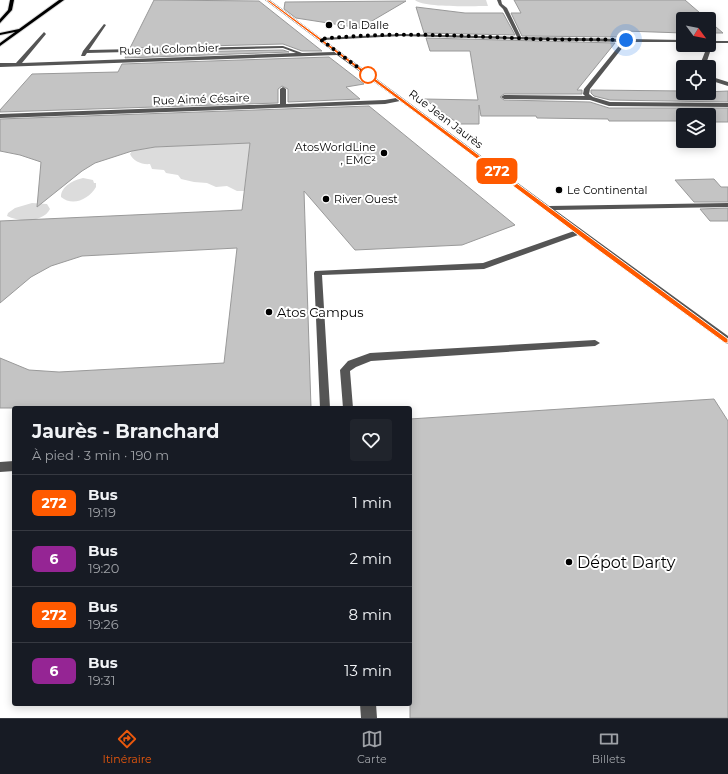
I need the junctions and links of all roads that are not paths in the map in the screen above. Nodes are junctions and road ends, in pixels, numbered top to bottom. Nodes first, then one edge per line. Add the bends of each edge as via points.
1 (12, 0) edge
2 (62, 0) edge
3 (268, 0) edge
4 (499, 0) edge
5 (0, 22) edge
6 (104, 25) dead end
7 (24, 28) junction
8 (44, 33) dead end
9 (0, 34) edge
10 (519, 37) junction
11 (320, 39) junction
12 (626, 40) junction
13 (676, 41) edge
14 (716, 42) edge
15 (728, 42) edge
16 (0, 45) edge
17 (85, 52) junction
18 (339, 53) junction
19 (303, 55) junction
20 (79, 62) junction
21 (18, 64) junction
22 (0, 65) edge
23 (716, 80) edge
24 (728, 84) edge
25 (283, 89) dead end
26 (504, 97) dead end
27 (591, 98) junction
28 (402, 99) junction
29 (728, 105) edge
30 (43, 106) dead end
31 (283, 106) junction
32 (37, 115) junction
33 (0, 116) edge
34 (728, 205) edge
35 (546, 208) junction
36 (579, 232) junction
37 (728, 341) edge
38 (595, 342) dead end
39 (325, 406) edge
40 (348, 406) edge
41 (12, 466) edge
42 (0, 467) edge
43 (368, 706) edge
44 (369, 718) edge

1 - 5 main road via 8,13
2 - 7 main road
3 - 11 street, Rue Jean Jaurès
4 - 10 street
6 - 17 street
7 - 9 main road
7 - 16 main road
8 - 21 street
10 - 11 street via 356,35
10 - 12 street
11 - 18 street, Rue Jean Jaurès
12 - 13 street
12 - 27 street via 587,90 586,94
14 - 15 street
17 - 19 street via 283,47
17 - 20 street
18 - 19 street, Rue du Colombier
18 - 28 street, Rue Jean Jaurès
19 - 20 street, Rue du Colombier
20 - 21 street, Rue du Colombier
21 - 22 street, Rue du Colombier
23 - 24 street
25 - 31 street
26 - 27 street
27 - 29 street via 610,104
28 - 31 street, Rue Aimé Césaire
28 - 35 street, Rue Jean Jaurès
30 - 32 street
31 - 32 street, Rue Aimé Césaire
32 - 33 street, Rue Aimé Césaire
34 - 35 street
35 - 36 street, Rue Jean Jaurès
36 - 37 street, Rue Jean Jaurès
36 - 39 street via 484,266 318,273
38 - 40 street via 370,357 352,364 345,370
41 - 42 street
43 - 44 street

